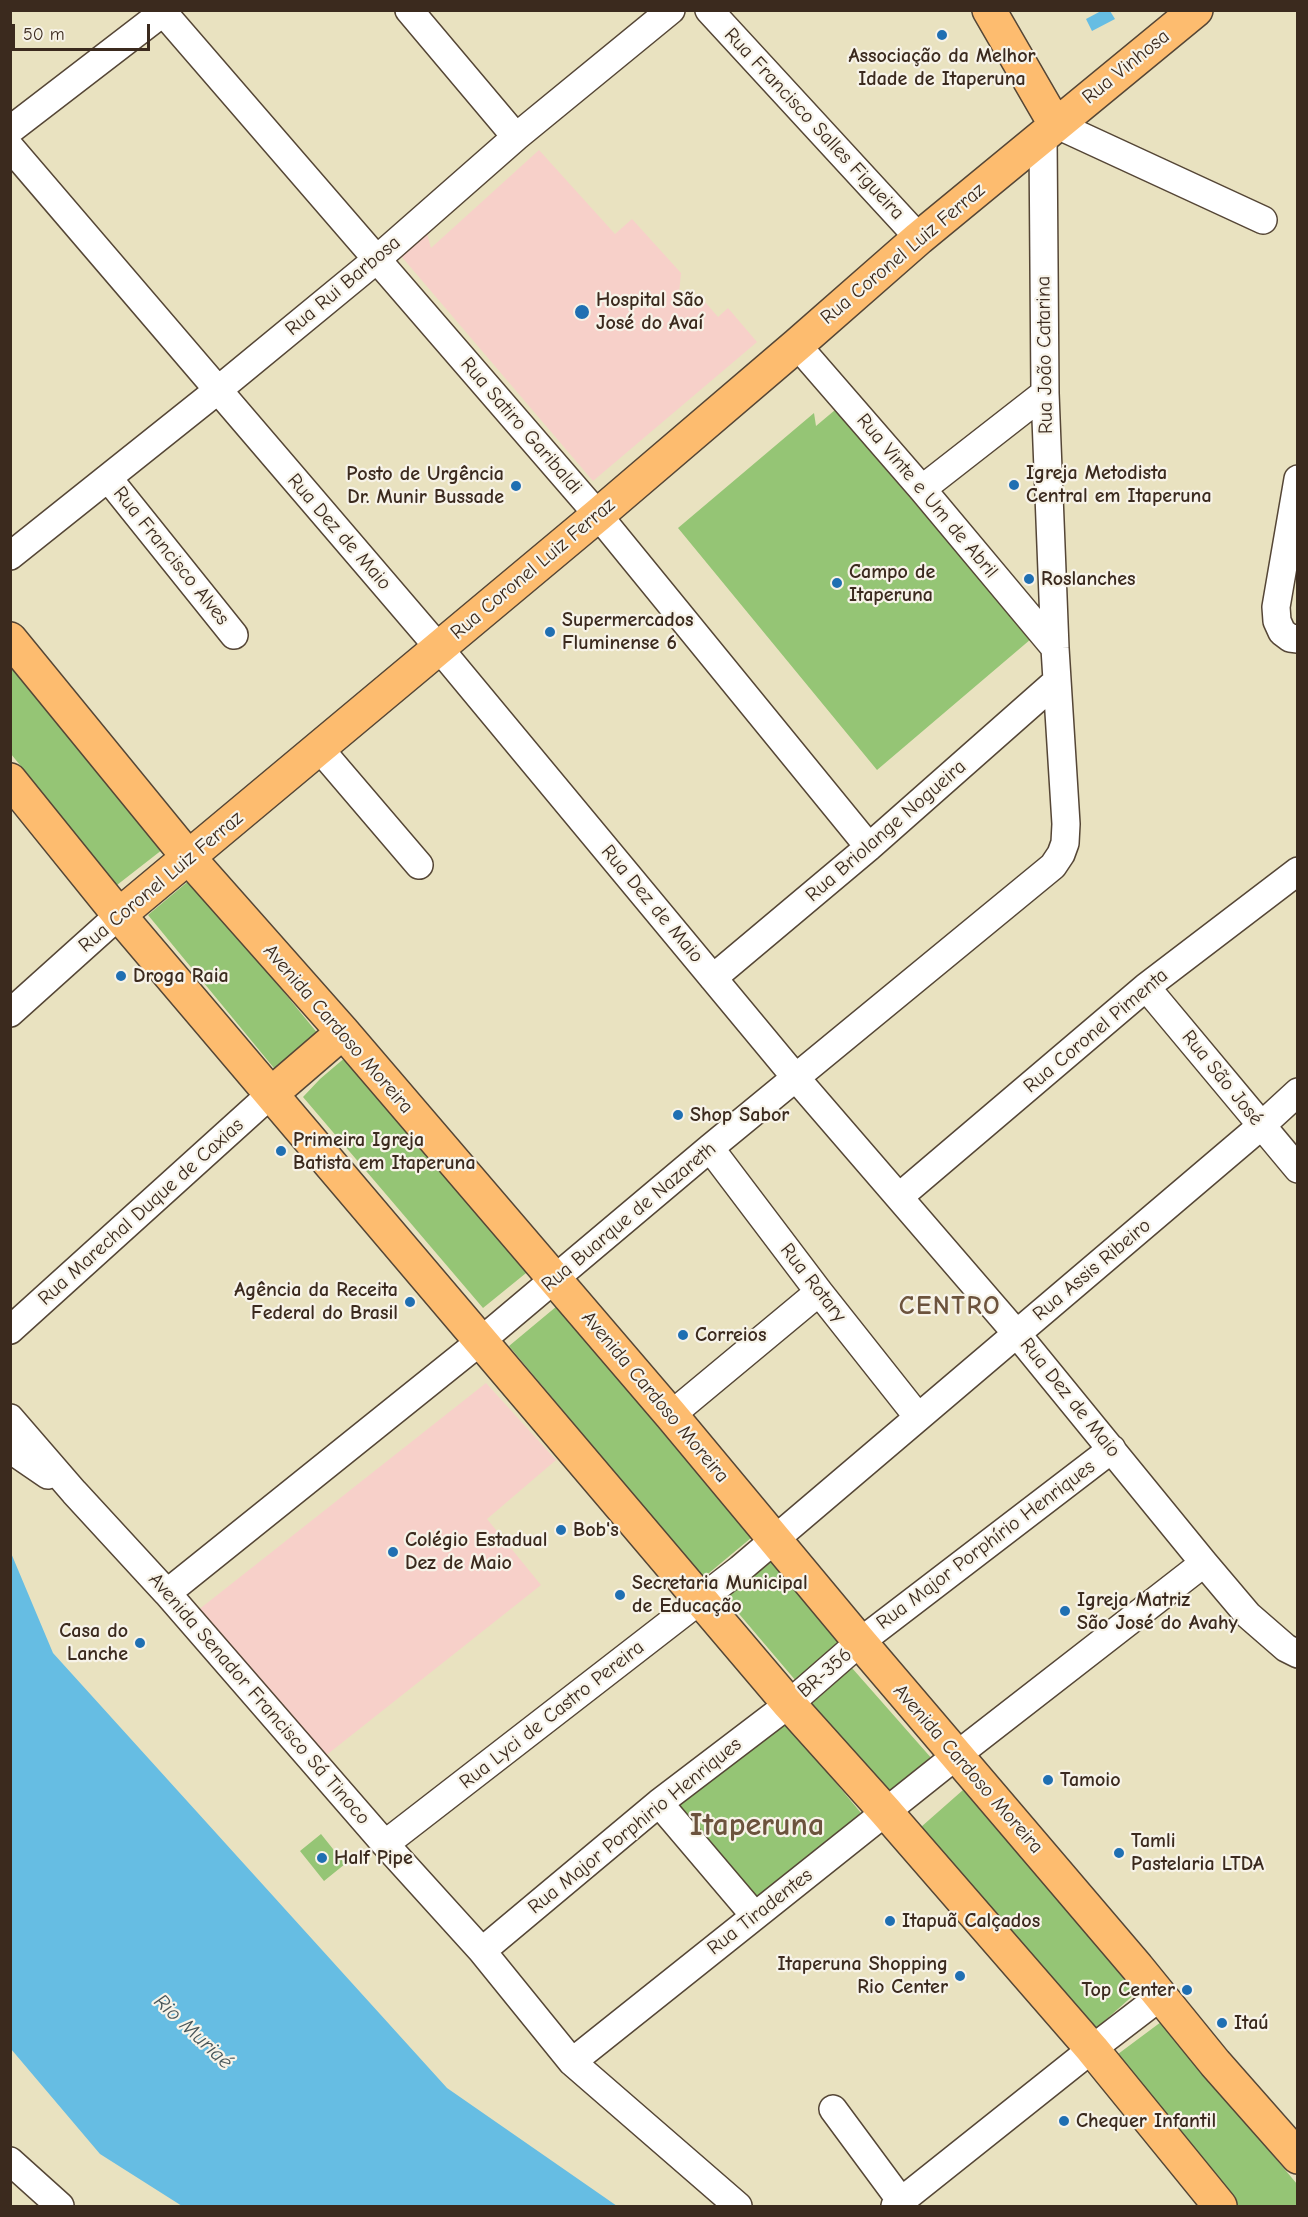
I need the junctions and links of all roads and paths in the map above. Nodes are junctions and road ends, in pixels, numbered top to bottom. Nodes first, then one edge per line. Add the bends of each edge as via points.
1 (409, 10) edge
2 (671, 10) edge
3 (709, 10) edge
4 (989, 10) edge
5 (1196, 10) edge
6 (164, 11) edge
7 (10, 130) edge
8 (1049, 130) junction
9 (516, 137) junction
10 (10, 147) edge
11 (1263, 220) dead end
12 (919, 238) junction
13 (376, 260) junction
14 (797, 345) junction
15 (218, 390) junction
16 (1045, 393) junction
17 (108, 478) junction
18 (1298, 478) edge
19 (922, 489) junction
20 (598, 515) junction
21 (10, 556) edge
22 (234, 635) dead end
23 (10, 639) edge
24 (1298, 639) edge
25 (439, 648) junction
26 (1055, 648) junction
27 (1057, 681) junction
28 (319, 748) junction
29 (10, 780) edge
30 (1066, 824) joint
31 (869, 847) junction
32 (189, 858) junction
33 (419, 865) dead end
34 (1298, 871) edge
35 (119, 915) junction
36 (713, 978) junction
37 (1146, 987) junction
38 (10, 1013) edge
39 (342, 1032) junction
40 (796, 1078) junction
41 (1298, 1092) edge
42 (271, 1094) junction
43 (1261, 1126) junction
44 (710, 1148) junction
45 (1298, 1169) edge
46 (899, 1197) junction
47 (553, 1279) junction
48 (819, 1292) junction
49 (10, 1330) edge
50 (1017, 1334) junction
51 (482, 1340) junction
52 (671, 1414) junction
53 (918, 1417) junction
54 (10, 1418) edge
55 (10, 1449) edge
56 (1112, 1449) junction
57 (74, 1492) junction
58 (774, 1540) junction
59 (1203, 1563) junction
60 (167, 1593) junction
61 (701, 1600) junction
62 (860, 1642) junction
63 (1298, 1654) edge
64 (789, 1704) junction
65 (957, 1755) junction
66 (659, 1803) junction
67 (886, 1812) junction
68 (386, 1844) junction
69 (754, 1916) junction
70 (482, 1951) junction
71 (1161, 1996) junction
72 (1092, 2049) junction
73 (572, 2062) junction
74 (832, 2109) dead end
75 (1298, 2157) edge
76 (10, 2161) edge
77 (898, 2204) edge
78 (60, 2206) edge
79 (738, 2206) edge
80 (1220, 2206) edge

1 - 9 street
2 - 9 street, Rua Rui Barbosa
3 - 12 street, Rua Francisco Salles Figueira
4 - 8 main road
5 - 8 main road, Rua Vinhosa
6 - 7 street
6 - 13 street, Rua Satiro Garibaldi
8 - 11 street
8 - 12 main road, Rua Coronel Luiz Ferraz
8 - 16 street, Rua João Catarina
9 - 13 street, Rua Rui Barbosa
10 - 15 street, Rua Dez de Maio
12 - 14 main road, Rua Coronel Luiz Ferraz
13 - 15 street, Rua Rui Barbosa
13 - 20 street, Rua Satiro Garibaldi
14 - 19 street, Rua Vinte e Um de Abril
14 - 20 main road, Rua Coronel Luiz Ferraz
15 - 17 street, Rua Rui Barbosa
15 - 25 street, Rua Dez de Maio
16 - 19 street
16 - 26 street, Rua João Catarina
17 - 21 street, Rua Rui Barbosa
17 - 22 street, Rua Francisco Alves
18 - 24 street via 1276,607 1282,632
19 - 26 street, Rua Vinte e Um de Abril
20 - 25 main road, Rua Coronel Luiz Ferraz
20 - 31 street, Rua Satiro Garibaldi
23 - 32 main road, Avenida Cardoso Moreira / BR-356
25 - 28 main road, Rua Coronel Luiz Ferraz
25 - 36 street, Rua Dez de Maio
26 - 27 street, Rua João Catarina
27 - 30 street, Rua João Catarina
27 - 31 street, Rua Briolange Nogueira
28 - 32 main road, Rua Coronel Luiz Ferraz
28 - 33 street
29 - 35 main road, BR-356
30 - 40 street, Rua Buarque de Nazareth via 1065,843 1053,866
31 - 36 street, Rua Briolange Nogueira
32 - 35 main road, Rua Coronel Luiz Ferraz
32 - 39 main road, Avenida Cardoso Moreira / BR-356
34 - 37 street, Rua Coronel Pimenta
35 - 38 street, Rua Coronel Luiz Ferraz
35 - 42 main road, BR-356
36 - 40 street, Rua Dez de Maio
37 - 43 street, Rua São José
37 - 46 street, Rua Coronel Pimenta
39 - 42 main road
39 - 47 main road, Avenida Cardoso Moreira / BR-356
40 - 44 street, Rua Buarque de Nazareth
40 - 46 street, Rua Dez de Maio
41 - 43 street, Rua Assis Ribeiro
42 - 49 street, Rua Marechal Duque de Caxias
42 - 51 main road, BR-356
43 - 45 street, Rua São José
43 - 50 street, Rua Assis Ribeiro
44 - 47 street, Rua Buarque de Nazareth
44 - 48 street, Rua Rotary
46 - 50 street, Rua Dez de Maio
47 - 51 street, Rua Buarque de Nazareth
47 - 52 main road, Avenida Cardoso Moreira / BR-356
48 - 52 street
48 - 53 street, Rua Rotary
50 - 53 street, Rua Assis Ribeiro
50 - 56 street, Rua Dez de Maio
51 - 60 street, Rua Buarque de Nazareth
51 - 61 main road, BR-356
52 - 58 main road, Avenida Cardoso Moreira / BR-356
53 - 58 street, Rua Assis Ribeiro
54 - 57 street, Avenida Senador Francisco Sá Tinoco
55 - 57 street
56 - 59 street, Rua Dez de Maio
56 - 62 street, Rua Major Porphírio Henriques
57 - 60 street, Avenida Senador Francisco Sá Tinoco
58 - 61 street, Rua Lyci de Castro Pereira
58 - 62 main road, Avenida Cardoso Moreira / BR-356
59 - 63 street, Rua Dez de Maio via 1248,1615
59 - 65 street, Rua Tiradentes
60 - 68 street, Avenida Senador Francisco Sá Tinoco
61 - 64 main road, BR-356
61 - 68 street, Rua Lyci de Castro Pereira
62 - 64 street, BR-356
62 - 65 main road, Avenida Cardoso Moreira / BR-356
64 - 66 street, Rua Major Porphirio Henriques
64 - 67 main road, BR-356
65 - 67 street, Rua Tiradentes
65 - 71 main road, Avenida Cardoso Moreira / BR-356
66 - 69 street
66 - 70 street, Rua Major Porphirio Henriques
67 - 69 street, Rua Tiradentes
67 - 72 main road, BR-356
68 - 70 street, Avenida Senador Francisco Sá Tinoco
69 - 73 street, Rua Tiradentes
70 - 73 street, Avenida Senador Francisco Sá Tinoco
71 - 72 street
71 - 75 main road, Avenida Cardoso Moreira / BR-356
72 - 77 street
72 - 80 main road, BR-356
73 - 79 street, Avenida Senador Francisco Sá Tinoco
74 - 77 street
76 - 78 street

